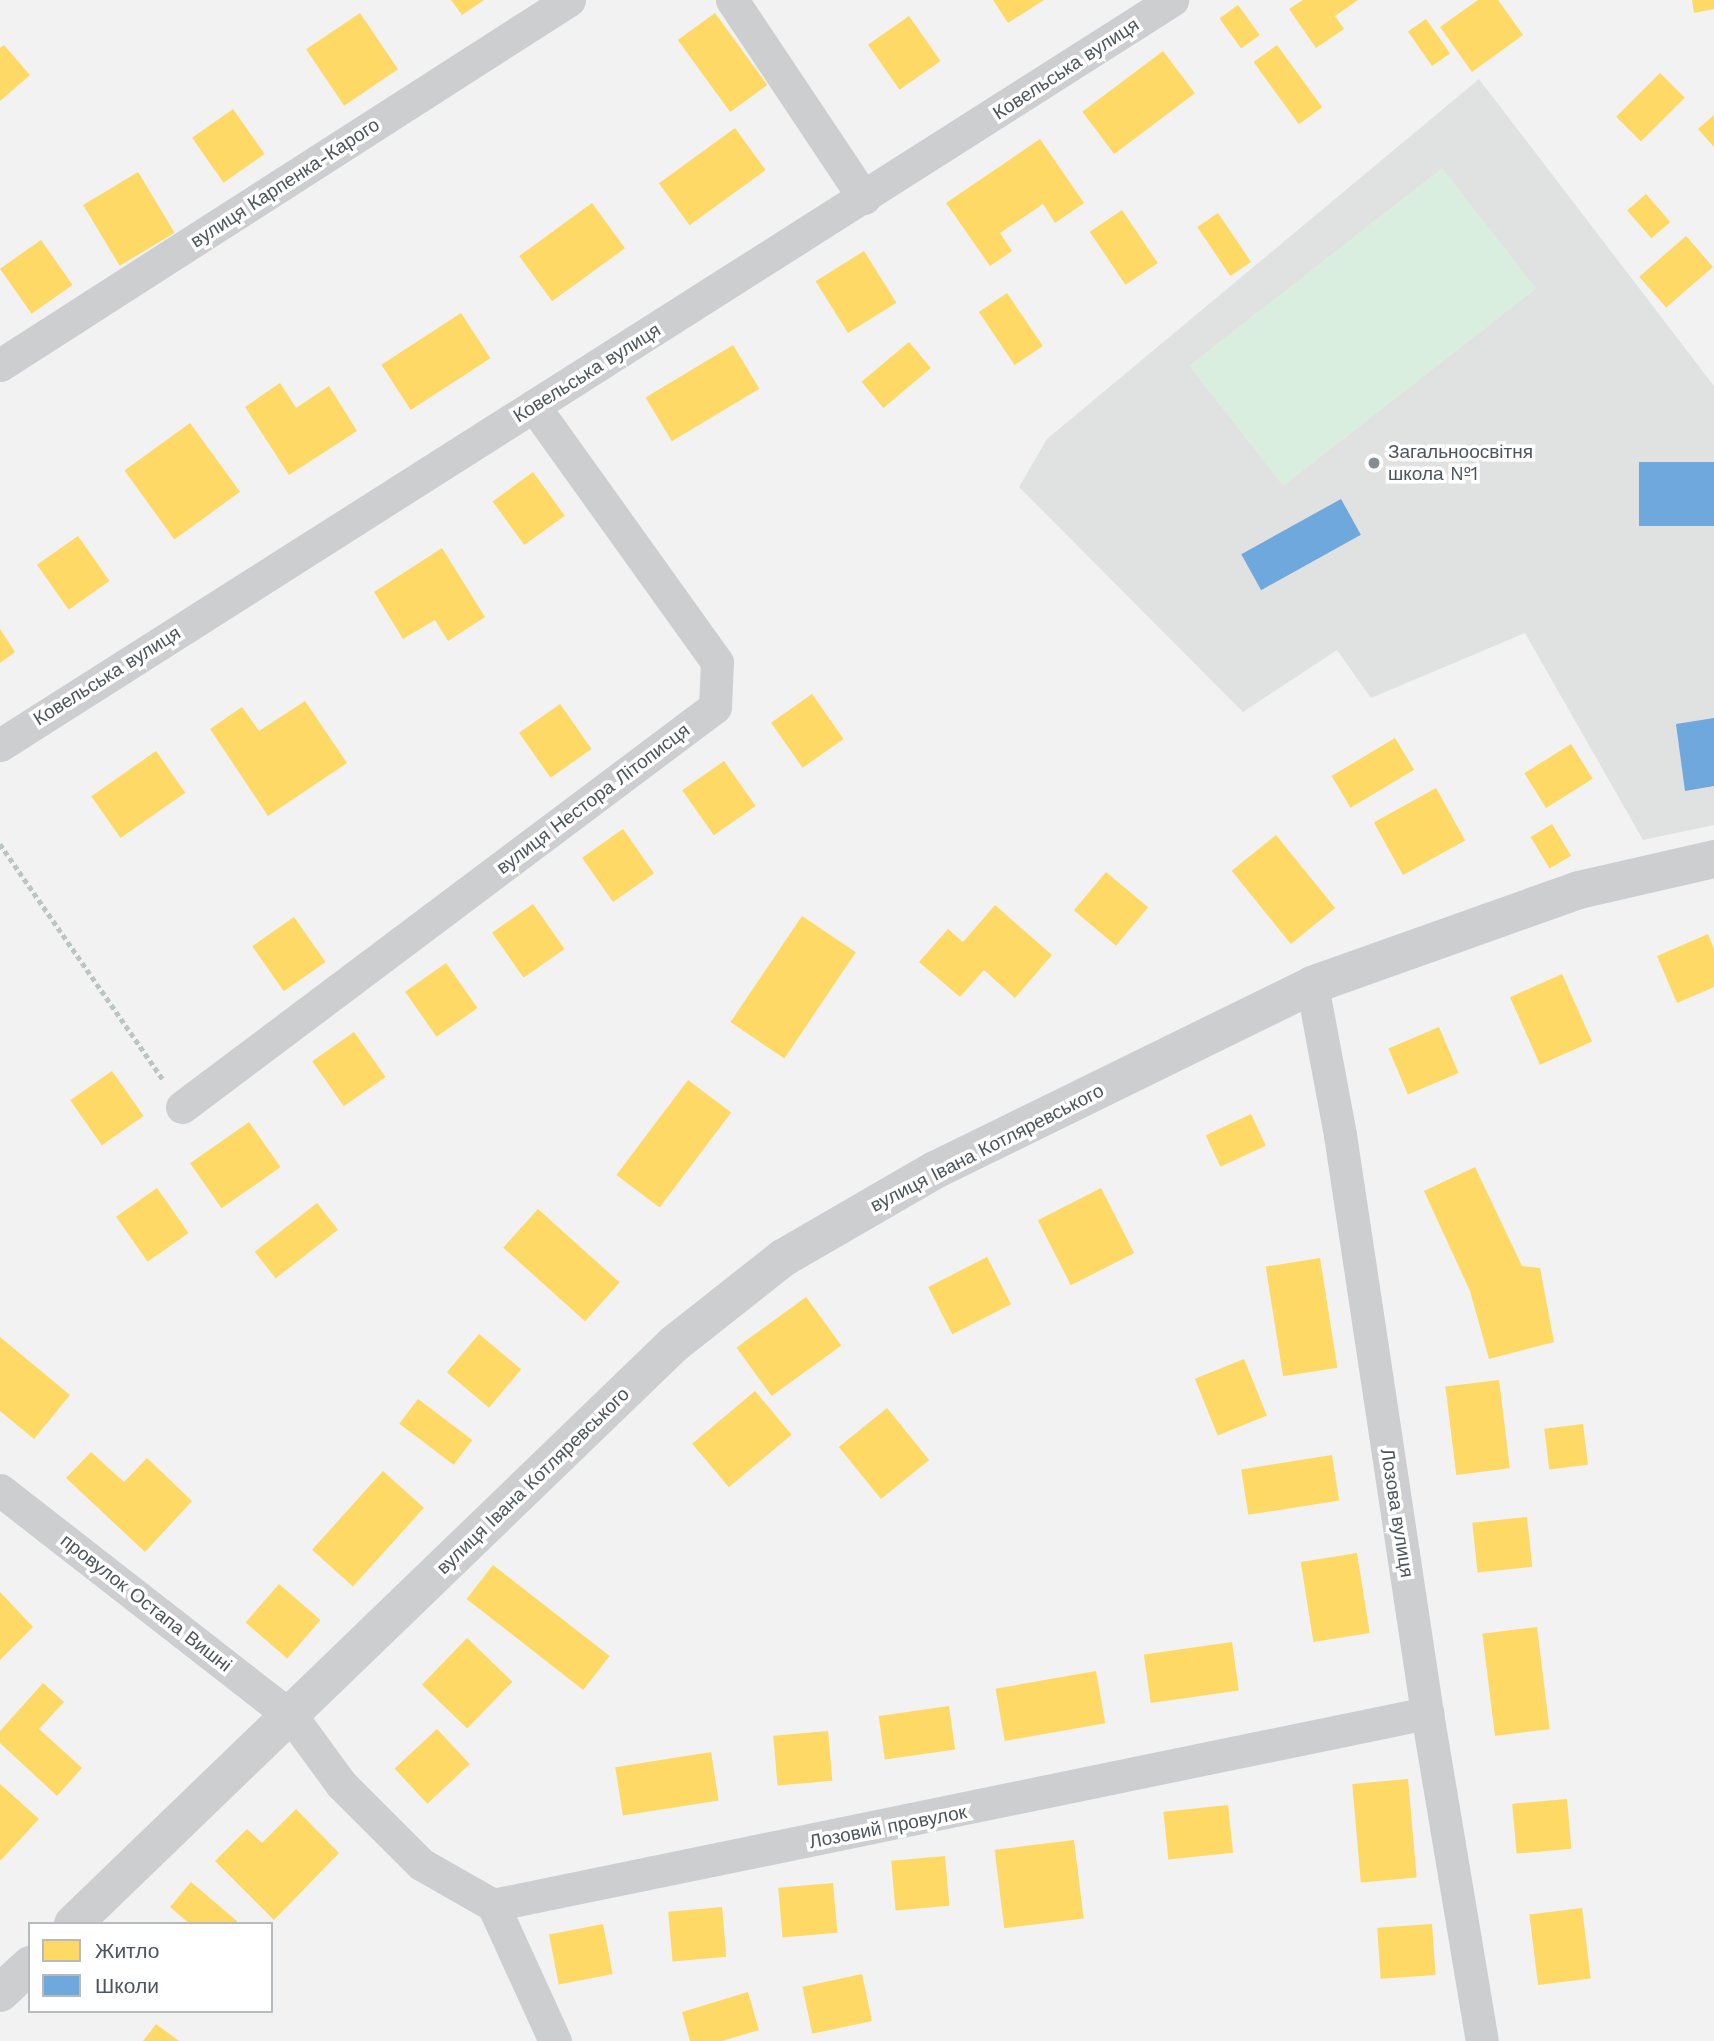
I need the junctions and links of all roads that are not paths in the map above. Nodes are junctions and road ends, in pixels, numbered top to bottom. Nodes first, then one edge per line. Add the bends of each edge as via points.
1 (569, 0) edge
2 (732, 0) edge
3 (1172, 0) edge
4 (864, 198) junction
5 (0, 365) edge
6 (534, 406) junction
7 (0, 744) edge
8 (1714, 859) edge
9 (1312, 985) junction
10 (182, 1107) road end
11 (0, 1490) edge
12 (1427, 1713) junction
13 (292, 1717) junction
14 (494, 1905) junction
15 (75, 1922) edge
16 (28, 1967) edge
17 (0, 1993) edge
18 (555, 2041) edge
19 (1482, 2041) edge

1 - 5 street, вулиця Карпенка-Карого
2 - 4 street
3 - 4 street, Ковельська вулиця
4 - 6 street, Ковельська вулиця
6 - 7 street, Ковельська вулиця
6 - 10 street, вулиця Нестора Літописця via 718,662 715,707
8 - 9 street, вулиця Івана Котляревського via 1579,890
9 - 12 street, Лозова вулиця via 1340,1135
9 - 13 street, вулиця Івана Котляревського via 935,1170 783,1258 674,1344
11 - 13 street, провулок Остапа Вишні
12 - 14 street, Лозовий провулок
12 - 19 street, Лозова вулиця
13 - 14 street, провулок Остапа Вишні via 341,1784 421,1864
13 - 15 street, вулиця Івана Котляревського
14 - 18 street
16 - 17 street

